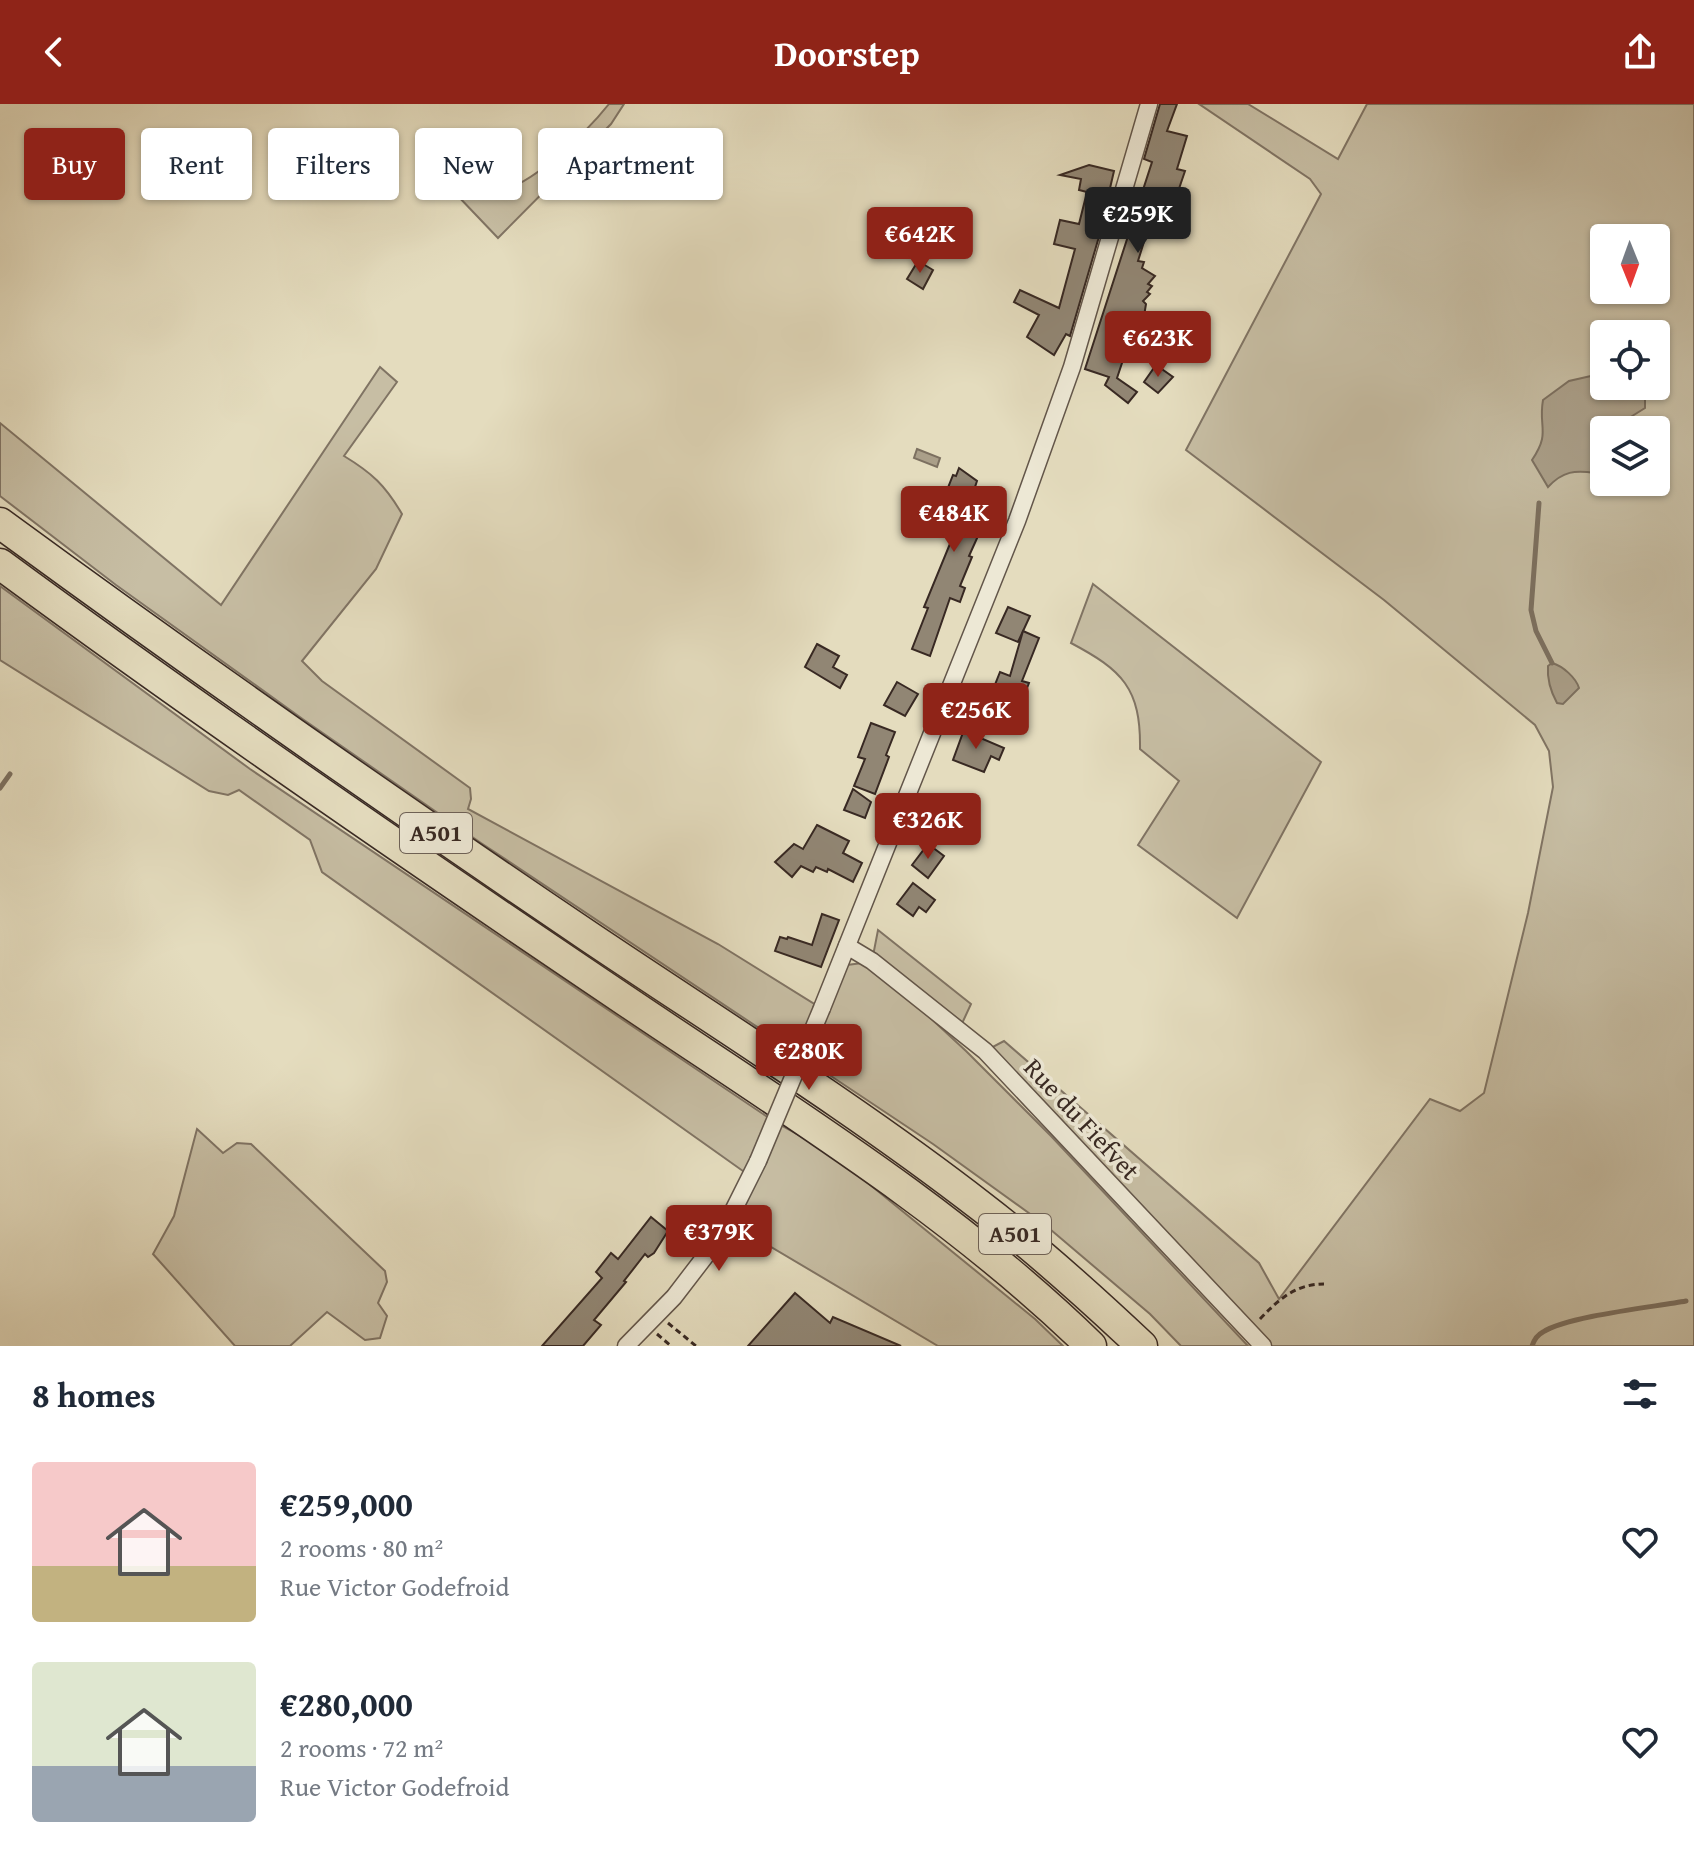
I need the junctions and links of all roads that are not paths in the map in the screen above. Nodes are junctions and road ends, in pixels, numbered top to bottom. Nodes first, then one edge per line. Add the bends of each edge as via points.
1 (1149, 104) edge
2 (0, 523) edge
3 (0, 564) edge
4 (847, 946) junction
5 (626, 1346) edge
6 (1091, 1346) edge
7 (1142, 1346) edge
8 (1263, 1346) edge

1 - 4 street via 1072,367 1017,521
2 - 7 highway, A501 via 394,805 893,1141 982,1206
3 - 6 highway, A501 via 254,748 957,1229
4 - 5 street, bridge via 758,1161 720,1237
4 - 8 street, Rue du Fiefvet via 985,1051

